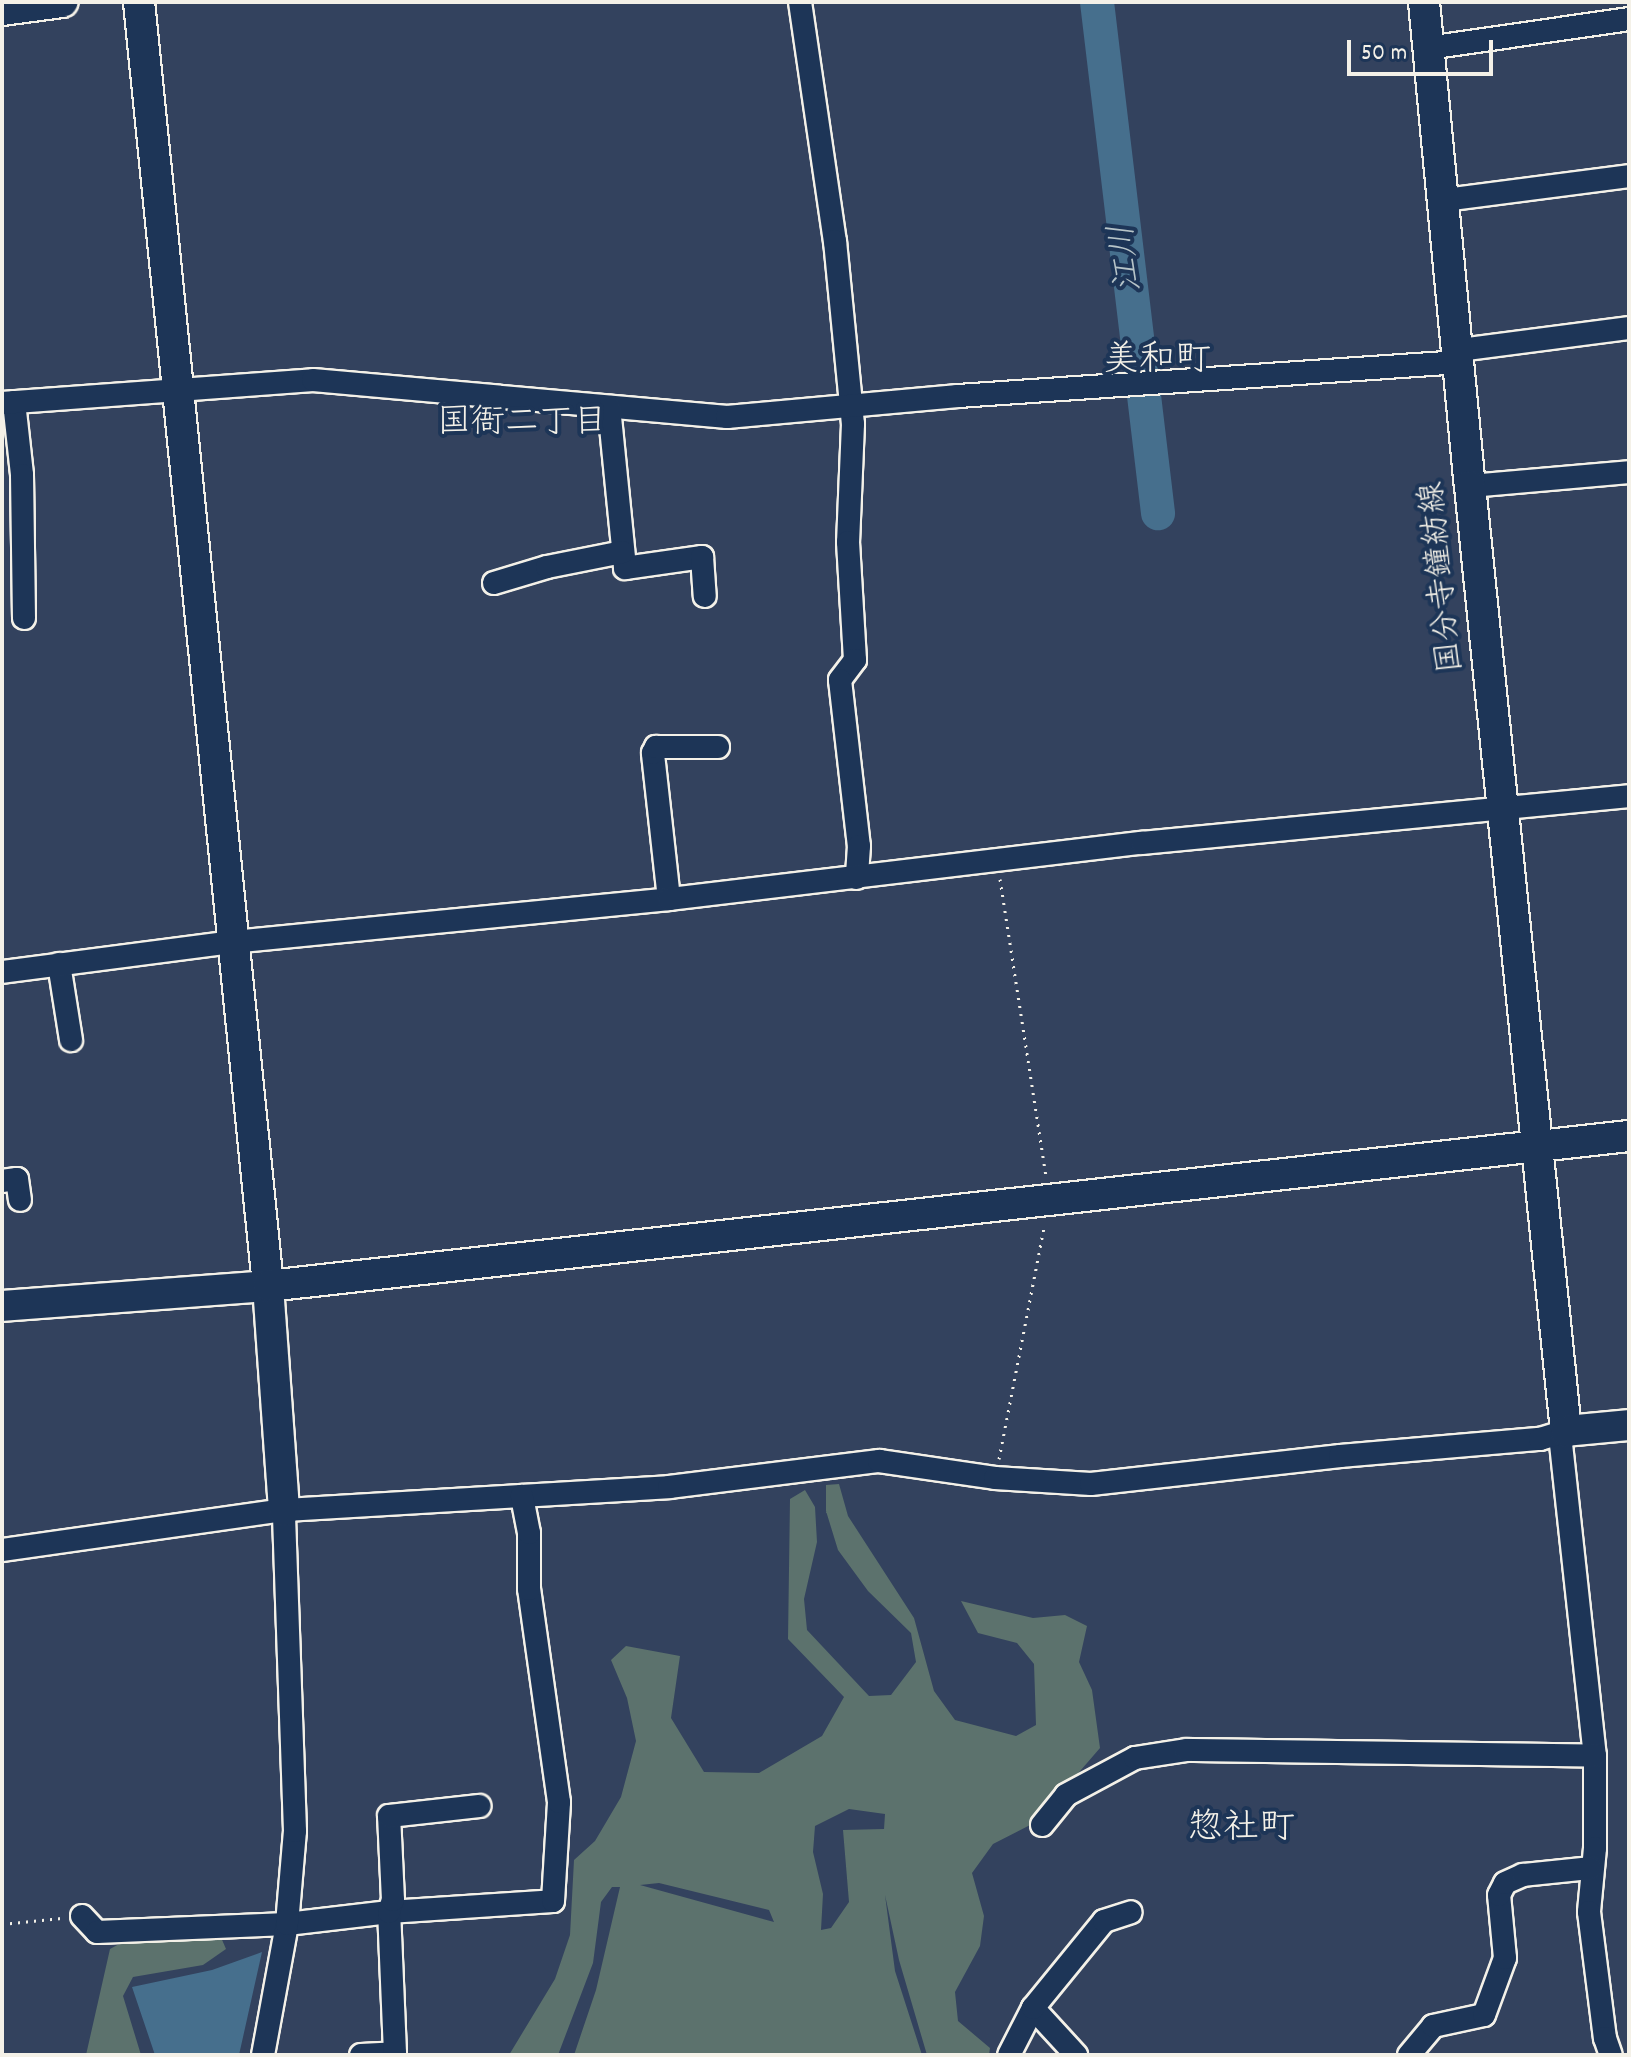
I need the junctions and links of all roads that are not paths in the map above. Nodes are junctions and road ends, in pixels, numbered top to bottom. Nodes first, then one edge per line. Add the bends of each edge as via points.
1 (62, 2) edge
2 (139, 2) edge
3 (800, 2) edge
4 (1424, 2) edge
5 (2, 10) edge
6 (1629, 19) edge
7 (1428, 48) junction
8 (1629, 176) edge
9 (1445, 200) junction
10 (1629, 328) edge
11 (1460, 356) junction
12 (177, 389) junction
13 (8, 403) edge
14 (609, 407) junction
15 (851, 407) junction
16 (1629, 472) edge
17 (1470, 486) junction
18 (623, 552) junction
19 (494, 583) dead end
20 (705, 596) dead end
21 (24, 618) dead end
22 (718, 747) dead end
23 (1629, 796) edge
24 (1505, 808) junction
25 (857, 878) junction
26 (669, 899) junction
27 (232, 942) junction
28 (59, 964) junction
29 (2, 972) edge
30 (71, 1040) dead end
31 (1629, 1136) edge
32 (1537, 1144) junction
33 (2, 1181) edge
34 (20, 1200) dead end
35 (268, 1286) junction
36 (2, 1306) edge
37 (1629, 1425) edge
38 (1566, 1431) junction
39 (522, 1496) junction
40 (284, 1510) junction
41 (2, 1550) edge
42 (1595, 1756) junction
43 (479, 1806) dead end
44 (1042, 1825) dead end
45 (1591, 1868) junction
46 (389, 1912) junction
47 (1131, 1912) dead end
48 (82, 1916) road end
49 (287, 1924) junction
50 (1033, 2008) junction
51 (263, 2055) edge
52 (361, 2055) edge
53 (1009, 2055) edge
54 (1076, 2055) edge
55 (1409, 2055) edge
56 (1611, 2055) edge

1 - 5 street
2 - 12 street
3 - 15 street via 835,241
4 - 7 street, 国分寺鐘紡線
6 - 7 street
7 - 9 street, 国分寺鐘紡線
8 - 9 street
9 - 11 street, 国分寺鐘紡線
10 - 11 street
11 - 15 street
11 - 17 street, 国分寺鐘紡線
12 - 13 street
12 - 14 street via 313,380
12 - 27 street
13 - 21 street via 22,475
14 - 15 street via 727,417
14 - 18 street
15 - 25 street via 848,542 855,660 840,680 859,846
16 - 17 street
17 - 24 street, 国分寺鐘紡線
18 - 19 street
18 - 20 street via 625,568 702,557
22 - 26 street via 656,747 653,753
23 - 24 street
24 - 25 street
24 - 32 street, 国分寺鐘紡線
25 - 26 street
26 - 27 street
27 - 28 street
27 - 35 street
28 - 29 street
28 - 30 street
31 - 32 street
32 - 35 street
32 - 38 street, 国分寺鐘紡線
33 - 34 street via 17,1179
35 - 36 street
35 - 40 street
37 - 38 street
38 - 39 street via 1540,1439 1091,1484 995,1478 879,1461 669,1487
38 - 42 street via 1561,1444
39 - 40 street
39 - 46 street via 529,1533 529,1589 559,1802 553,1901
40 - 41 street
40 - 49 street via 295,1831
42 - 44 street via 1187,1750 1135,1758 1066,1795
42 - 45 street
43 - 46 street via 389,1816
45 - 55 street via 1523,1875 1505,1883 1499,1895 1505,1958 1484,2015 1433,2026
45 - 56 street via 1589,1912
46 - 49 street
46 - 52 street via 395,2053
47 - 50 street via 1104,1921
48 - 49 street via 97,1932
49 - 51 street
50 - 53 street
50 - 54 street

